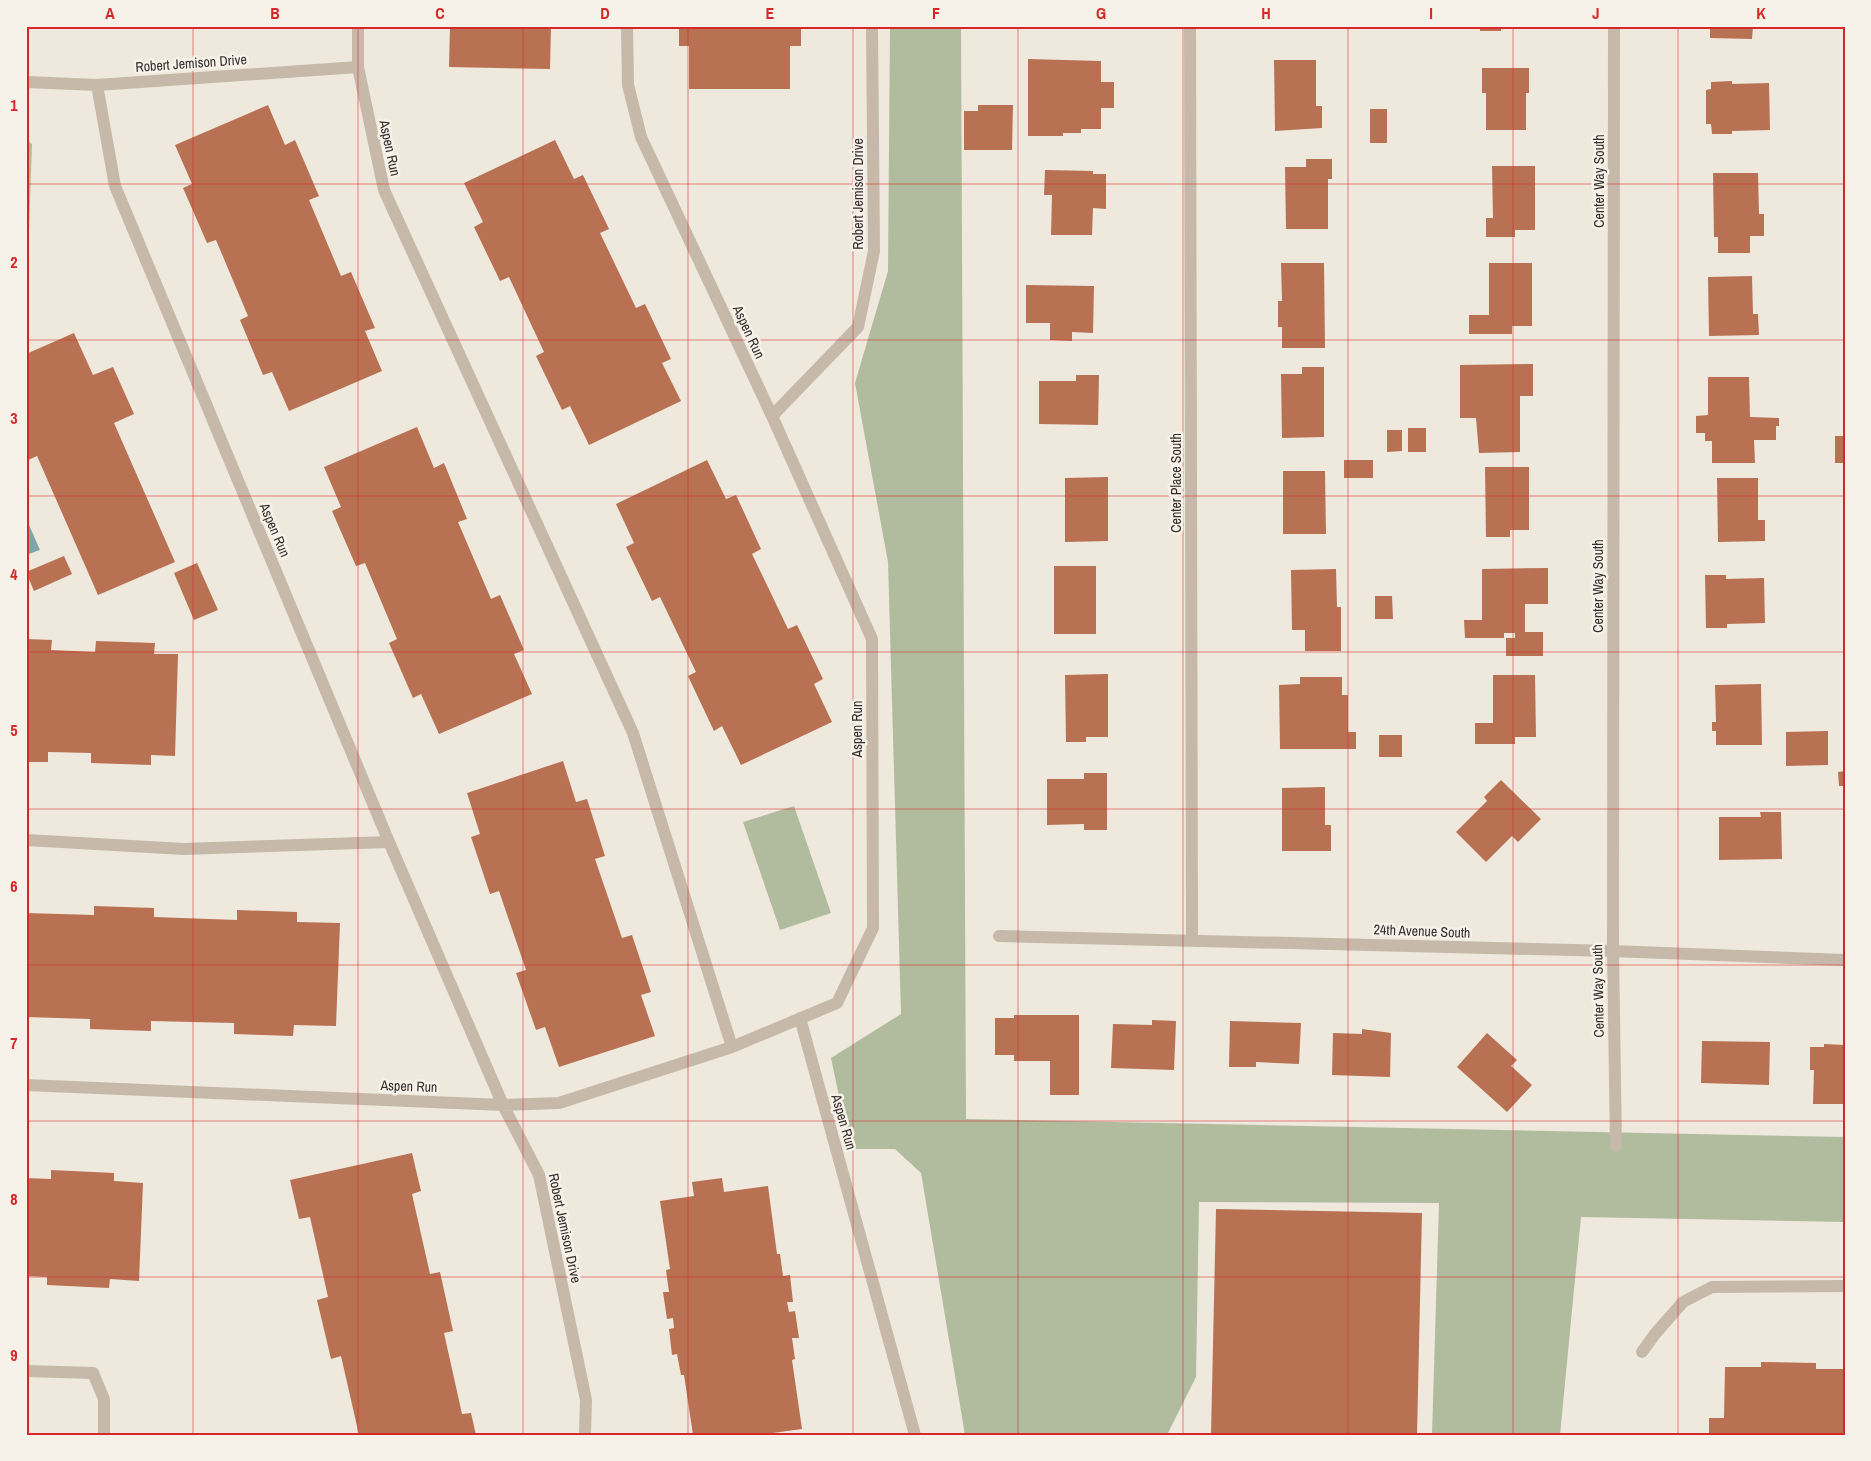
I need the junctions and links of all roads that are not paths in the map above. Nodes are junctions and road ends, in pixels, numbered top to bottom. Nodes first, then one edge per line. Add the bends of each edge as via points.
1 (358, 26) edge
2 (627, 26) edge
3 (872, 26) edge
4 (1190, 26) edge
5 (1614, 26) edge
6 (358, 67) junction
7 (26, 82) edge
8 (97, 85) junction
9 (772, 416) junction
10 (26, 840) edge
11 (389, 842) junction
12 (998, 936) dead end
13 (1192, 940) junction
14 (1613, 951) junction
15 (1845, 960) edge
16 (800, 1018) junction
17 (732, 1047) junction
18 (26, 1085) edge
19 (504, 1105) junction
20 (1616, 1146) dead end
21 (1845, 1286) edge
22 (1642, 1352) dead end
23 (26, 1371) edge
24 (104, 1434) edge
25 (585, 1435) edge
26 (915, 1435) edge

1 - 6 street, Aspen Run
2 - 9 street, Aspen Run via 628,85 641,137
3 - 9 street, Robert Jemison Drive via 874,251 858,327
4 - 13 street, Center Place South
5 - 14 street, Center Way South
6 - 8 street, Robert Jemison Drive
6 - 17 street, Aspen Run via 384,190 633,733
7 - 8 street, Robert Jemison Drive
8 - 11 street, Aspen Run via 115,186
9 - 16 street, Aspen Run via 872,640 873,928 837,1003
10 - 11 street via 184,849
11 - 19 street, Aspen Run
12 - 13 street, 24th Avenue South
13 - 14 street, 24th Avenue South
14 - 15 street, 24th Avenue South
14 - 20 street, Center Way South
16 - 17 street
16 - 26 street, Aspen Run
17 - 19 street via 559,1103
18 - 19 street, Aspen Run
19 - 25 street, Robert Jemison Drive via 539,1175 586,1400
21 - 22 street via 1712,1287 1683,1302
23 - 24 street via 92,1374 104,1399

